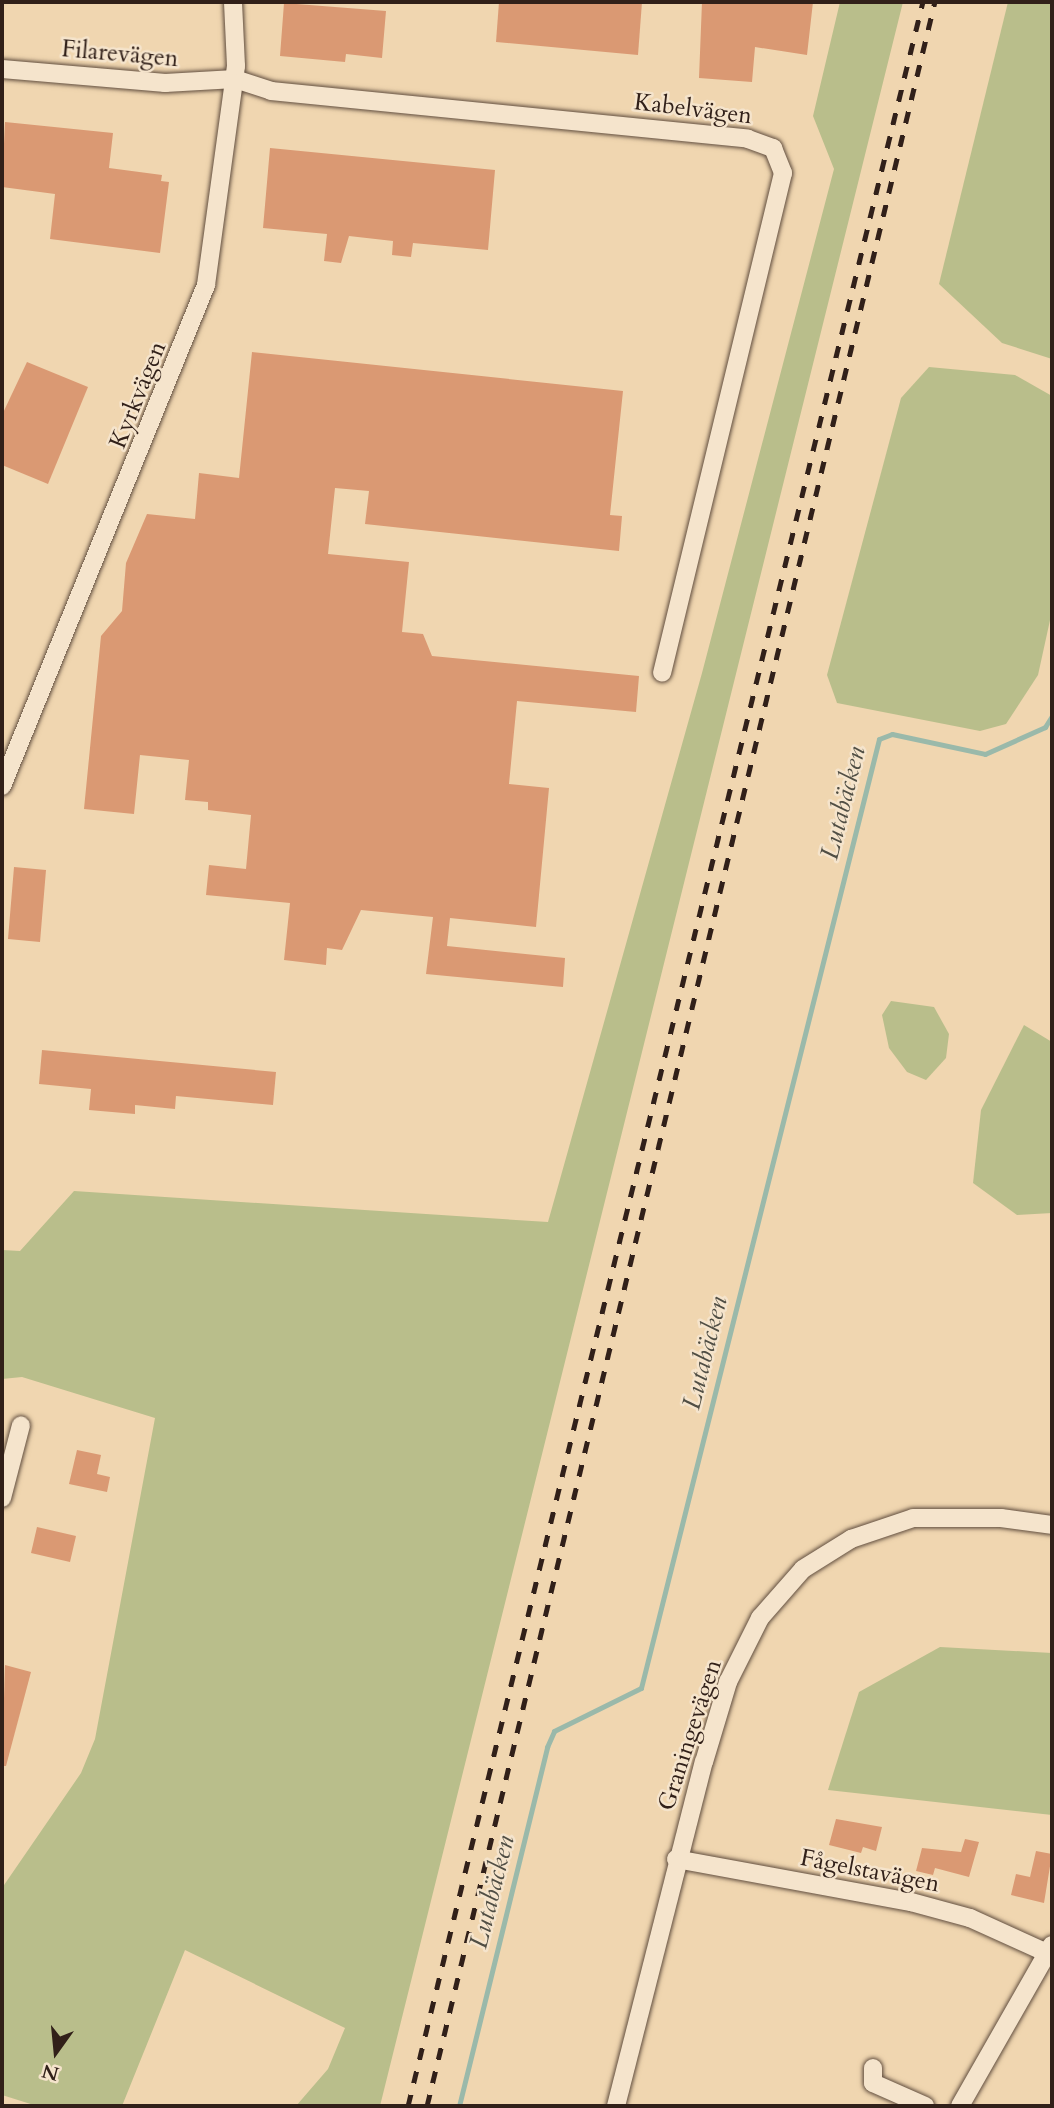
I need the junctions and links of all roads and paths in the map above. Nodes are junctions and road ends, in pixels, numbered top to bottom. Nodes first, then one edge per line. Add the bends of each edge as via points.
1 (233, 2) edge
2 (2, 69) edge
3 (235, 79) junction
4 (662, 673) dead end
5 (2, 786) edge
6 (21, 1425) dead end
7 (2, 1501) edge
8 (1052, 1525) edge
9 (676, 1859) junction
10 (1050, 1949) edge
11 (873, 2068) dead end
12 (616, 2106) edge
13 (925, 2106) edge
14 (960, 2106) edge

1 - 3 street, Kyrkvägen
2 - 3 street, Filarevägen via 165,83
3 - 4 street, Kabelvägen via 271,91 748,139 779,156 783,173 772,225
3 - 5 street, Kyrkvägen via 206,285
6 - 7 street
8 - 9 street, Graningevägen via 1001,1518 913,1518 850,1539 803,1569 760,1618 728,1682
9 - 10 street, Fågelstavägen via 911,1902 970,1918
9 - 12 street, Graningevägen
10 - 14 street
11 - 13 street via 873,2083

